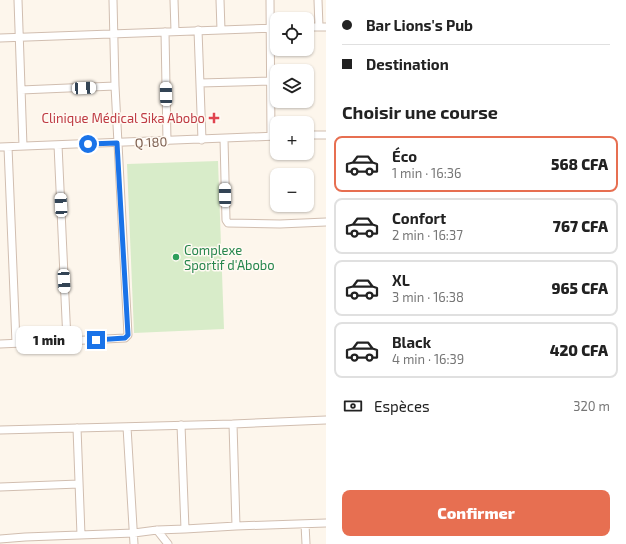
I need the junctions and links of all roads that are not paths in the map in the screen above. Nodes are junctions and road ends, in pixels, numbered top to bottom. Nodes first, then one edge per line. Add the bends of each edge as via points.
1 (18, 0) edge
2 (113, 0) edge
3 (174, 0) edge
4 (220, 0) edge
5 (270, 0) edge
6 (318, 0) edge
7 (272, 12) edge
8 (323, 27) edge
9 (270, 28) edge
10 (198, 30) junction
11 (221, 30) junction
12 (175, 31) junction
13 (165, 32) junction
14 (114, 34) junction
15 (19, 37) junction
16 (0, 38) edge
17 (270, 81) edge
18 (200, 83) junction
19 (115, 86) junction
20 (21, 90) junction
21 (314, 135) edge
22 (326, 135) edge
23 (270, 136) edge
24 (224, 139) junction
25 (202, 140) junction
26 (167, 141) junction
27 (117, 143) junction
28 (58, 145) junction
29 (23, 146) junction
30 (0, 147) edge
31 (8, 147) junction
32 (326, 222) edge
33 (67, 341) junction
34 (16, 343) junction
35 (0, 344) edge
36 (326, 420) edge
37 (233, 424) junction
38 (181, 425) junction
39 (127, 427) junction
40 (77, 428) junction
41 (0, 430) edge
42 (79, 484) junction
43 (0, 487) edge
44 (326, 523) edge
45 (305, 524) junction
46 (236, 526) junction
47 (157, 530) junction
48 (185, 530) junction
49 (134, 533) junction
50 (81, 535) junction
51 (0, 539) edge
52 (25, 540) edge
53 (134, 544) edge
54 (168, 544) edge
55 (306, 544) edge

1 - 15 street
2 - 14 street
3 - 12 street
4 - 11 street
5 - 7 street
6 - 8 street
9 - 11 street
10 - 11 street
10 - 12 street
10 - 18 street
12 - 13 street
13 - 14 street
13 - 26 street
14 - 15 street
14 - 19 street
15 - 16 street
15 - 20 street
17 - 18 street
18 - 25 street
19 - 20 street
19 - 27 street
20 - 29 street
21 - 22 street
23 - 24 street, Q 180
24 - 25 street, Q 180
24 - 32 street via 228,223
25 - 26 street, Q 180
26 - 27 street, Q 180
27 - 28 street, Q 180
27 - 33 street via 128,335 125,338
28 - 29 street, Q 180
28 - 33 street
29 - 31 street, Q 180
30 - 31 street, Q 180
31 - 34 street
33 - 34 street
34 - 35 street
36 - 37 street
37 - 38 street
37 - 46 street
38 - 39 street
38 - 48 street
39 - 40 street
39 - 49 street
40 - 41 street
40 - 42 street
42 - 43 street
42 - 50 street
44 - 45 street
45 - 46 street
45 - 55 street
46 - 48 street
47 - 48 street
47 - 49 street
47 - 54 street
49 - 50 street
49 - 53 street
50 - 52 street
51 - 52 street

